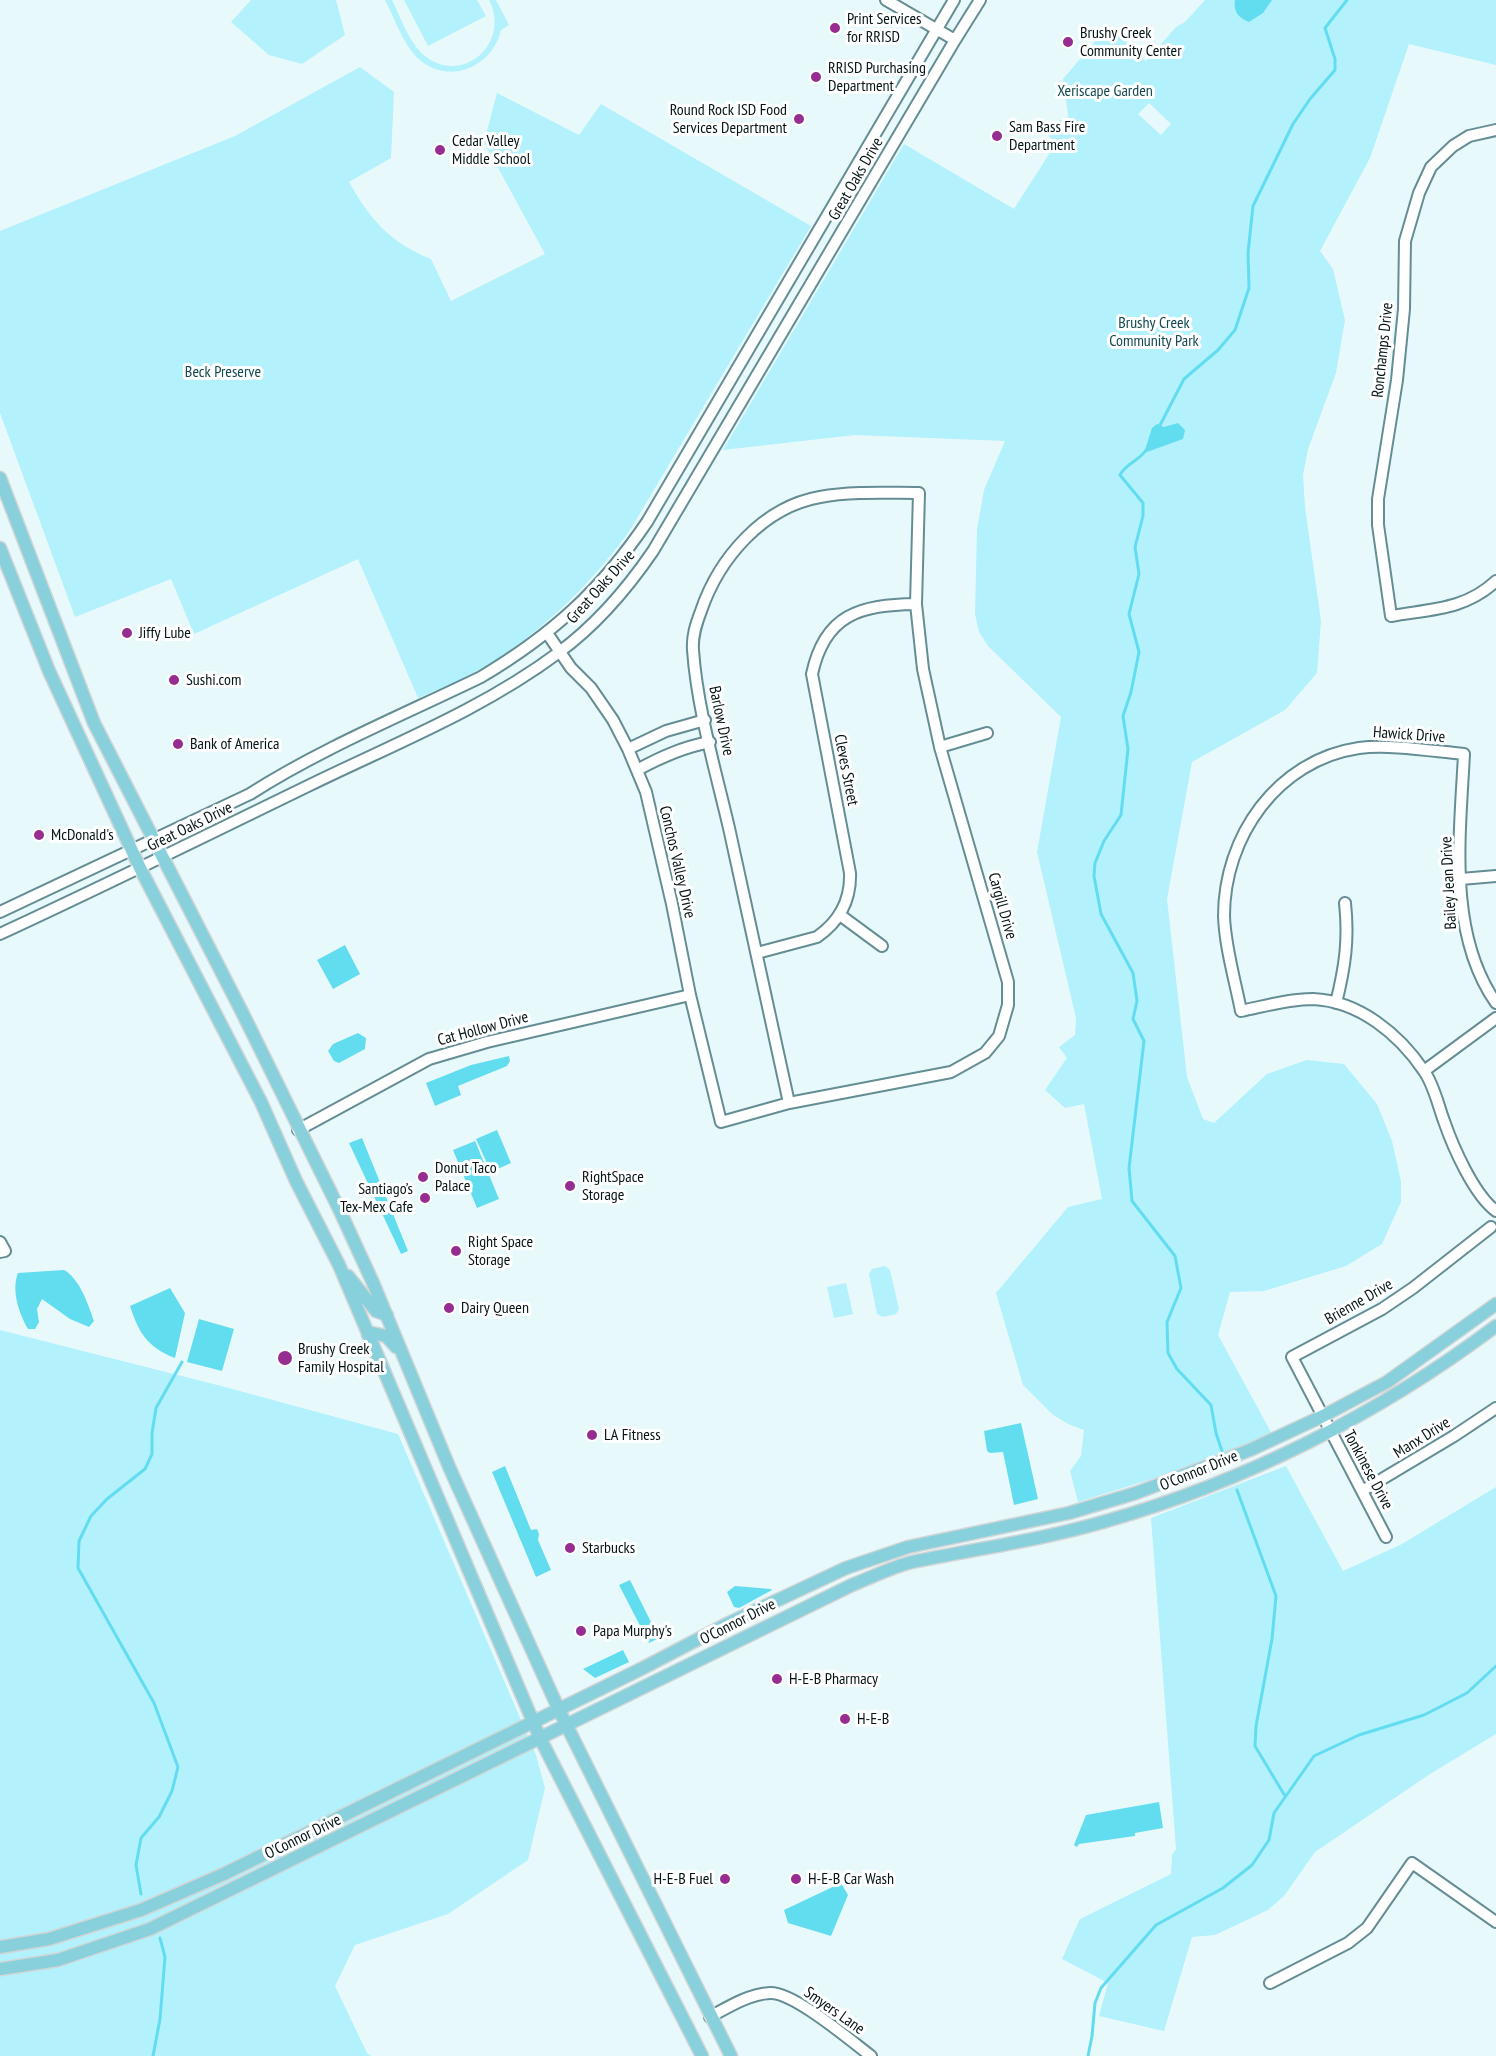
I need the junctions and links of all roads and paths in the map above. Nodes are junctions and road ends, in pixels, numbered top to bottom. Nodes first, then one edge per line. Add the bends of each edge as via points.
1 (886, 0) edge
2 (954, 0) edge
3 (980, 0) edge
4 (936, 29) junction
5 (955, 40) junction
6 (1496, 130) edge
7 (0, 478) edge
8 (919, 493) joint
9 (0, 500) edge
10 (0, 548) edge
11 (1496, 581) edge
12 (916, 604) junction
13 (547, 633) junction
14 (62, 640) junction
15 (560, 652) junction
16 (705, 720) junction
17 (987, 734) dead end
18 (710, 742) junction
19 (940, 747) junction
20 (628, 749) junction
21 (1464, 754) joint
22 (637, 770) junction
23 (154, 841) junction
24 (132, 849) junction
25 (162, 857) junction
26 (140, 868) junction
27 (1496, 876) edge
28 (1461, 879) junction
29 (1345, 903) dead end
30 (3, 911) edge
31 (840, 915) junction
32 (15, 927) junction
33 (0, 934) edge
34 (882, 946) dead end
35 (757, 953) junction
36 (690, 995) junction
37 (1336, 1003) junction
38 (1496, 1003) edge
39 (1496, 1018) edge
40 (1425, 1071) junction
41 (789, 1103) junction
42 (722, 1122) joint
43 (298, 1130) junction
44 (1492, 1208) edge
45 (1494, 1230) edge
46 (339, 1265) junction
47 (1496, 1304) edge
48 (387, 1315) junction
49 (1496, 1326) edge
50 (368, 1335) junction
51 (402, 1355) junction
52 (1496, 1408) edge
53 (1323, 1416) junction
54 (1331, 1431) junction
55 (1362, 1491) junction
56 (1386, 1538) dead end
57 (837, 1571) junction
58 (729, 1623) junction
59 (737, 1641) junction
60 (676, 1671) junction
61 (559, 1710) junction
62 (534, 1721) junction
63 (567, 1725) junction
64 (540, 1738) junction
65 (1496, 1922) edge
66 (0, 1947) edge
67 (0, 1969) edge
68 (1270, 1983) dead end
69 (710, 2016) junction
70 (702, 2056) edge
71 (731, 2056) edge
72 (872, 2056) edge

1 - 4 street
2 - 4 street, Great Oaks Drive
3 - 5 street, Great Oaks Drive
4 - 5 street
4 - 13 street, Great Oaks Drive via 647,522 607,576
5 - 15 street, Great Oaks Drive via 653,551 610,604
6 - 11 street, Ronchamps Drive via 1468,136 1453,146 1431,167 1419,193 1405,241 1397,380 1378,499 1391,616 1463,603
7 - 14 main road
8 - 12 street, Cargill Drive
8 - 16 street, Barlow Drive via 819,497 783,510 742,542 721,567 695,629 693,649
9 - 14 main road via 42,610
10 - 24 main road via 49,671
12 - 19 street, Cargill Drive via 923,669
12 - 31 street, Cleves Street via 861,610 825,636 816,657 812,674 850,873 848,899
13 - 15 street, Conchos Valley Drive
13 - 23 street, Great Oaks Drive via 481,676
14 - 23 main road via 94,723
15 - 20 street, Conchos Valley Drive via 608,712
15 - 25 street, Great Oaks Drive via 495,695
16 - 18 street, Barlow Drive
16 - 20 street via 666,731
17 - 19 street
18 - 22 street via 663,755
18 - 35 street, Barlow Drive
19 - 41 street, Cargill Drive via 1008,982 1008,1005 999,1036 985,1053 951,1072
20 - 22 street, Conchos Valley Drive
21 - 28 street, Bailey Jean Drive
21 - 37 street, Hawick Drive via 1374,747 1333,754 1282,784 1242,833 1225,902 1226,933 1241,1011 1298,1000
22 - 36 street, Conchos Valley Drive via 646,792
23 - 24 street, Great Oaks Drive
23 - 25 main road
24 - 26 main road
24 - 30 street, Great Oaks Drive
25 - 26 street, Great Oaks Drive
25 - 43 main road via 249,1024
26 - 32 street, Great Oaks Drive
26 - 46 main road via 261,1102
27 - 28 street
28 - 38 street, Bailey Jean Drive via 1472,958
29 - 37 street via 1347,947
30 - 32 street
31 - 34 street
31 - 35 street, Cleves Street via 817,937
32 - 33 street, Great Oaks Drive
35 - 41 street, Barlow Drive
36 - 42 street, Conchos Valley Drive
36 - 43 street, Cat Hollow Drive via 429,1059
37 - 40 street via 1364,1013 1390,1032
39 - 40 street
40 - 44 street via 1461,1161
41 - 42 street, Cargill Drive
43 - 48 main road
44 - 45 street
45 - 53 street, Brienne Drive via 1382,1309 1292,1357
46 - 48 main road via 376,1311
46 - 50 main road
47 - 53 main road, O'Connor Drive via 1403,1371
48 - 51 main road
49 - 54 main road, O'Connor Drive via 1436,1370
50 - 51 main road via 386,1336
50 - 62 main road
51 - 61 main road
52 - 55 street, Manx Drive
53 - 54 street, Tonkinese Drive
53 - 57 main road, O'Connor Drive via 1250,1450 1137,1493 1069,1513 908,1547
54 - 55 street, Tonkinese Drive
54 - 59 main road, O'Connor Drive via 1205,1489 1154,1507 1043,1538 910,1563 825,1597
55 - 56 street, Tonkinese Drive
57 - 58 main road, O'Connor Drive
57 - 59 main road via 811,1591 745,1624
58 - 60 main road via 728,1635
58 - 61 main road, O'Connor Drive
59 - 60 main road, O'Connor Drive
60 - 63 main road, O'Connor Drive
61 - 62 main road, O'Connor Drive
61 - 63 main road
62 - 64 main road
62 - 66 main road, O'Connor Drive via 224,1874 141,1910 49,1939
63 - 64 main road, O'Connor Drive
63 - 69 main road
64 - 67 main road, O'Connor Drive via 150,1929 58,1960
64 - 70 main road
65 - 68 street via 1412,1863 1367,1928 1340,1948
69 - 71 main road
69 - 72 street, Smyers Lane via 747,1999 778,1994 801,2004

